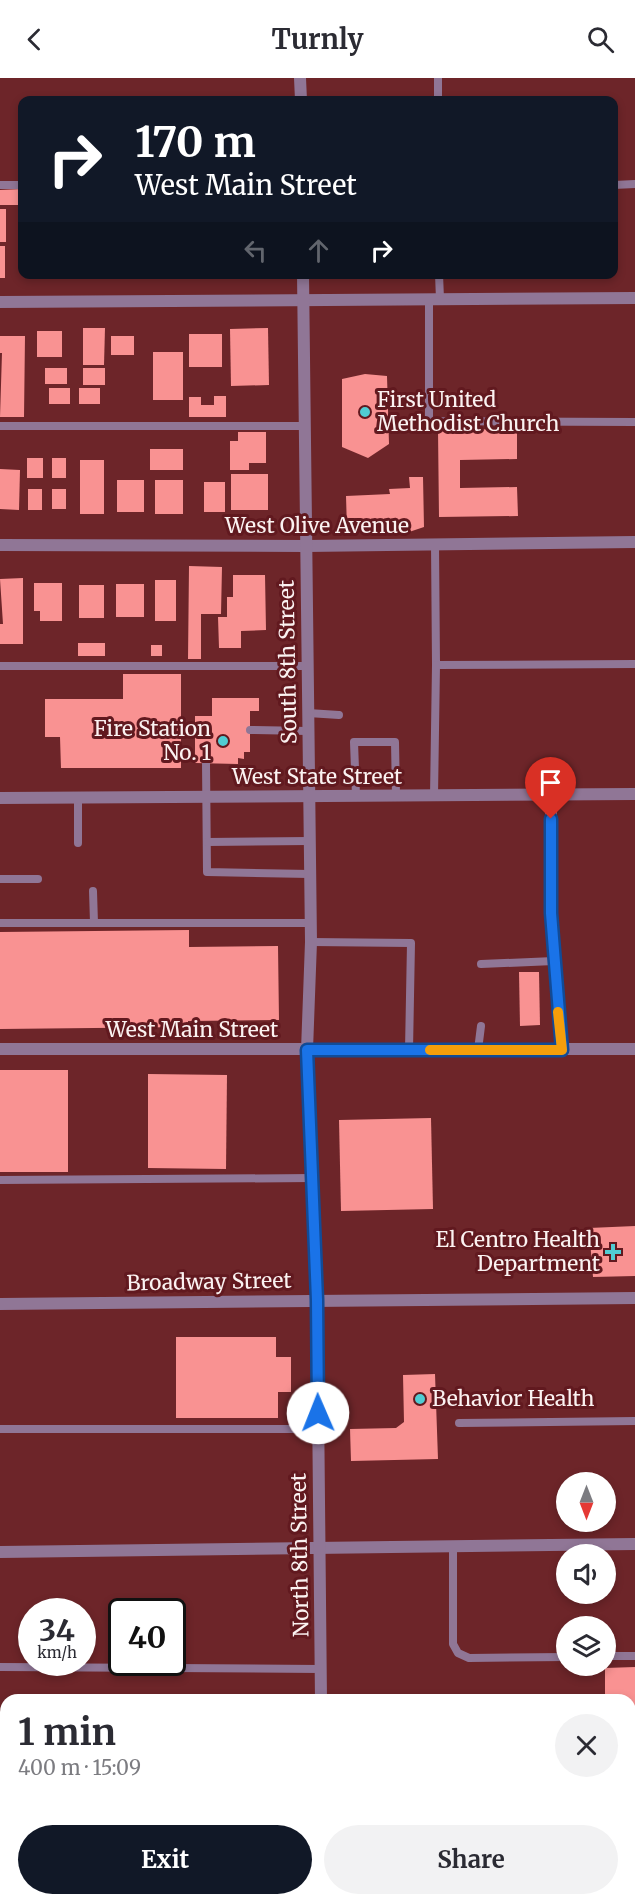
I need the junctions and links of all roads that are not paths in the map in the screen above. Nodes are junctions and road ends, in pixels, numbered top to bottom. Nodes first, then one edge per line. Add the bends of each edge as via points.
1 (300, 78) edge
2 (438, 78) edge
3 (301, 96) edge
4 (438, 96) edge
5 (618, 184) edge
6 (635, 184) edge
7 (0, 185) edge
8 (18, 185) edge
9 (303, 279) edge
10 (438, 279) edge
11 (635, 298) edge
12 (303, 299) junction
13 (434, 299) junction
14 (0, 302) edge
15 (635, 422) edge
16 (0, 426) edge
17 (304, 426) junction
18 (635, 542) edge
19 (0, 544) edge
20 (435, 544) junction
21 (306, 546) junction
22 (635, 664) edge
23 (436, 665) junction
24 (0, 666) edge
25 (307, 666) junction
26 (308, 713) junction
27 (339, 715) dead end
28 (250, 730) dead end
29 (308, 730) junction
30 (206, 764) dead end
31 (635, 794) edge
32 (309, 796) junction
33 (356, 796) junction
34 (396, 796) junction
35 (434, 796) junction
36 (551, 796) junction
37 (207, 797) junction
38 (0, 798) edge
39 (78, 798) junction
40 (309, 841) junction
41 (207, 842) junction
42 (78, 843) dead end
43 (310, 874) junction
44 (0, 879) edge
45 (38, 879) dead end
46 (93, 891) dead end
47 (0, 923) edge
48 (94, 923) junction
49 (310, 923) junction
50 (311, 942) junction
51 (554, 961) junction
52 (481, 964) dead end
53 (481, 1026) dead end
54 (0, 1049) edge
55 (635, 1049) edge
56 (307, 1050) junction
57 (409, 1050) junction
58 (478, 1050) junction
59 (562, 1050) junction
60 (313, 1178) junction
61 (0, 1180) edge
62 (635, 1298) edge
63 (317, 1300) junction
64 (0, 1304) edge
65 (635, 1421) edge
66 (459, 1423) dead end
67 (0, 1429) edge
68 (318, 1429) junction
69 (635, 1544) edge
70 (453, 1546) junction
71 (319, 1548) junction
72 (0, 1552) edge
73 (616, 1656) edge
74 (635, 1656) edge
75 (556, 1657) edge
76 (0, 1667) edge
77 (321, 1669) junction
78 (321, 1694) edge

1 - 3 street
2 - 4 lane
5 - 6 lane
7 - 8 lane
9 - 12 street, South 8th Street
10 - 13 lane
11 - 13 street
12 - 13 street
12 - 14 street
12 - 17 street, South 8th Street
13 - 15 lane via 429,421
16 - 17 lane
17 - 21 street, South 8th Street
18 - 20 street, West Olive Avenue
19 - 21 street, West Olive Avenue
20 - 21 street, West Olive Avenue
20 - 23 lane
21 - 25 street, South 8th Street
22 - 23 lane
23 - 35 lane
24 - 25 lane
25 - 26 street, South 8th Street
26 - 27 lane
26 - 29 street, South 8th Street
28 - 29 lane
29 - 32 street, South 8th Street
30 - 37 lane
31 - 36 street, West State Street
32 - 33 street, West State Street
32 - 37 street, West State Street
32 - 40 street, South 8th Street
33 - 34 street, West State Street
33 - 34 lane via 354,742 395,742
34 - 35 street, West State Street
35 - 36 street, West State Street
36 - 51 street
37 - 39 street, West State Street
37 - 41 lane
38 - 39 street, West State Street
39 - 42 lane
40 - 41 lane
40 - 43 street, South 8th Street
41 - 43 lane via 207,872
43 - 49 street, South 8th Street
44 - 45 lane
46 - 48 lane
47 - 48 lane
48 - 49 lane
49 - 50 street, South 8th Street
50 - 56 street, South 8th Street
50 - 57 lane via 411,943
51 - 52 lane
51 - 59 street
53 - 58 lane
54 - 56 street, West Main Street
55 - 59 street, West Main Street
56 - 57 street, West Main Street
56 - 60 street, North 8th Street
57 - 58 street, West Main Street
58 - 59 street, West Main Street
60 - 61 lane
60 - 63 street, North 8th Street
62 - 63 street, Broadway Street
63 - 64 street, Broadway Street
63 - 68 street, North 8th Street
65 - 66 lane
67 - 68 lane
68 - 71 street, North 8th Street
69 - 70 street
70 - 71 street
70 - 75 lane via 453,1644 458,1653 469,1658
71 - 72 street
71 - 77 street, North 8th Street
73 - 74 lane
76 - 77 lane
77 - 78 street, North 8th Street

